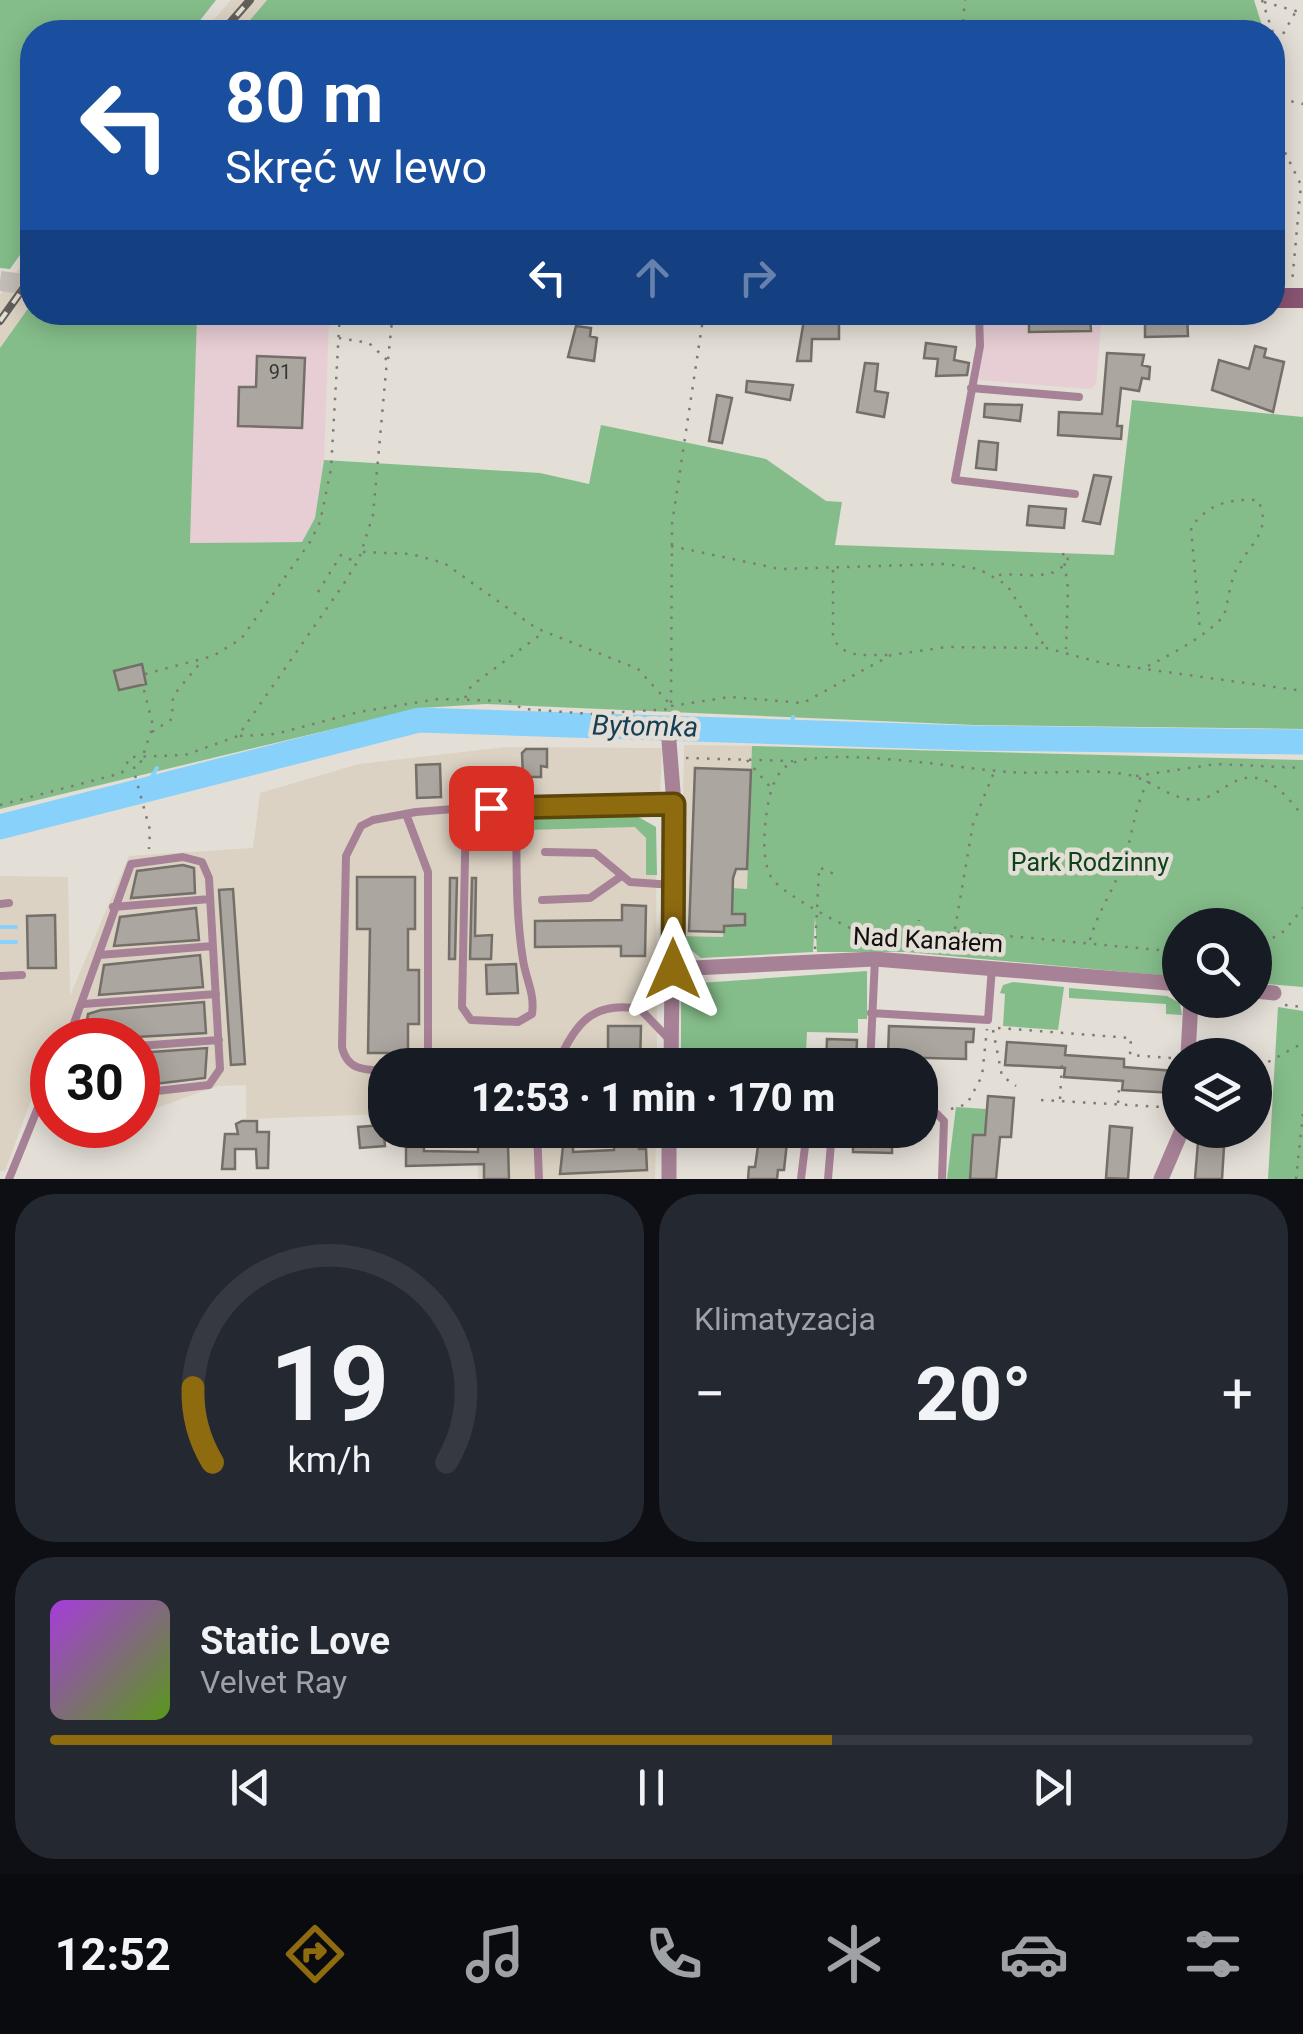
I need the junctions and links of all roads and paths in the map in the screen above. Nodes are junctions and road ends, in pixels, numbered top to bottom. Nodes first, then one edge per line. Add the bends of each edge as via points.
1 (1262, 1) edge
2 (1296, 11) junction
3 (1303, 13) edge
4 (1285, 31) edge
5 (1285, 152) edge
6 (1302, 185) edge
7 (1289, 295) edge
8 (340, 325) edge
9 (392, 325) edge
10 (702, 325) edge
11 (979, 325) edge
12 (340, 338) junction
13 (388, 360) junction
14 (971, 388) junction
15 (1079, 397) dead end
16 (1075, 494) dead end
17 (670, 546) junction
18 (362, 552) junction
19 (1063, 553) dead end
20 (1070, 553) dead end
21 (356, 563) junction
22 (1066, 565) junction
23 (833, 570) junction
24 (995, 575) junction
25 (318, 592) dead end
26 (1200, 631) junction
27 (546, 632) junction
28 (1046, 648) junction
29 (1066, 651) junction
30 (891, 655) junction
31 (203, 659) junction
32 (1147, 667) junction
33 (145, 674) dead end
34 (144, 690) dead end
35 (1303, 691) edge
36 (465, 700) junction
37 (671, 707) junction
38 (151, 733) junction
39 (238, 736) junction
40 (669, 740) dead end
41 (142, 758) junction
42 (670, 758) junction
43 (746, 760) junction
44 (795, 761) junction
45 (1303, 768) edge
46 (995, 771) junction
47 (1135, 776) junction
48 (1148, 781) junction
49 (772, 789) junction
50 (674, 804) junction
51 (0, 805) edge
52 (516, 807) junction
53 (466, 808) junction
54 (406, 814) junction
55 (1303, 816) edge
56 (545, 852) dead end
57 (148, 859) junction
58 (836, 875) dead end
59 (620, 877) junction
60 (673, 885) junction
61 (210, 899) junction
62 (542, 900) dead end
63 (114, 907) junction
64 (1303, 908) edge
65 (817, 909) junction
66 (919, 920) dead end
67 (955, 931) junction
68 (1272, 938) edge
69 (1089, 942) junction
70 (918, 944) junction
71 (213, 946) junction
72 (1162, 950) edge
73 (99, 955) junction
74 (875, 959) junction
75 (814, 960) junction
76 (992, 968) junction
77 (673, 969) junction
78 (22, 975) dead end
79 (0, 976) edge
80 (1162, 982) edge
81 (1274, 993) edge
82 (216, 994) junction
83 (83, 1004) junction
84 (1303, 1007) edge
85 (871, 1013) junction
86 (77, 1018) edge
87 (989, 1025) junction
88 (220, 1040) junction
89 (671, 1041) junction
90 (1303, 1043) edge
91 (160, 1044) edge
92 (428, 1048) edge
93 (566, 1048) edge
94 (671, 1048) edge
95 (870, 1048) edge
96 (1162, 1057) edge
97 (1272, 1060) edge
98 (1062, 1063) dead end
99 (368, 1068) edge
100 (1120, 1076) dead end
101 (1016, 1086) dead end
102 (160, 1091) edge
103 (1041, 1100) dead end
104 (1060, 1100) junction
105 (1118, 1104) junction
106 (1162, 1107) edge
107 (1303, 1114) edge
108 (938, 1115) edge
109 (942, 1116) junction
110 (30, 1129) edge
111 (538, 1148) edge
112 (670, 1148) edge
113 (805, 1148) edge
114 (831, 1148) edge
115 (1174, 1148) edge
116 (10, 1179) edge
117 (539, 1179) edge
118 (669, 1179) edge
119 (802, 1179) edge
120 (828, 1179) edge
121 (942, 1179) edge
122 (1161, 1179) edge
123 (1296, 1179) edge

1 - 2 path
2 - 3 path
2 - 4 path
5 - 6 path
6 - 7 path
8 - 12 path
9 - 13 path
10 - 17 path
11 - 14 lane
12 - 13 path via 369,344
12 - 31 path via 336,430 320,522 257,621 228,649
13 - 18 path via 377,490
14 - 15 lane
14 - 16 lane via 955,480
17 - 23 path via 737,563
17 - 37 path
18 - 21 path
18 - 27 path via 444,563
19 - 22 path
20 - 22 path
21 - 25 path via 341,555
21 - 39 path
22 - 24 path via 1053,575
22 - 29 path
23 - 24 path via 946,564
23 - 30 path via 838,647 856,655
24 - 28 path
26 - 26 path via 1224,616 1236,570 1258,543 1264,513 1258,500 1218,503 1192,527
26 - 32 path via 1192,643
27 - 36 path via 470,686
27 - 37 path via 632,665
28 - 29 path
28 - 30 path via 946,647
29 - 32 path
30 - 37 path via 803,702 730,697
31 - 33 path
31 - 38 path via 173,696 172,719
32 - 35 path
34 - 38 path
36 - 37 path via 592,714
36 - 39 path via 403,702 275,734
38 - 41 path
39 - 41 path via 185,755
40 - 42 street
41 - 51 path via 130,757 122,773
41 - 57 path via 134,768
42 - 43 path
42 - 50 street
43 - 44 path
43 - 49 path
44 - 46 path via 887,760
44 - 49 path
45 - 47 path via 1216,764
46 - 47 path
46 - 67 path via 974,824
47 - 48 path
48 - 55 path via 1198,800 1258,778
48 - 69 path via 1122,868 1100,904
49 - 65 path via 768,870 780,888
50 - 52 lane
50 - 60 street
52 - 53 lane
52 - 53 lane via 518,914 534,1004 527,1020 500,1022 471,1020 462,1007
53 - 54 lane
54 - 92 lane via 428,872
54 - 99 lane via 362,826 346,856 342,1047 344,1060
56 - 59 lane via 594,853
57 - 61 lane via 202,862
57 - 63 lane via 132,864
58 - 65 path via 820,869
59 - 60 lane
59 - 62 lane via 590,898
60 - 77 street
61 - 63 lane
61 - 71 lane
63 - 73 lane
64 - 68 path
65 - 70 path via 877,940
65 - 75 path
66 - 70 path
67 - 69 path
67 - 70 path
69 - 72 path
71 - 73 lane
71 - 82 lane
73 - 83 lane
74 - 75 street, Nad Kanałem
74 - 76 street, Nad Kanałem
74 - 85 lane
75 - 77 street, Nad Kanałem
76 - 80 street, Nad Kanałem
76 - 87 lane
77 - 89 street
78 - 79 lane
81 - 84 path via 1285,1005
82 - 83 lane
82 - 88 lane
83 - 86 lane
85 - 87 lane
85 - 95 lane
87 - 96 path via 1131,1038 1130,1055
87 - 101 path via 1002,1076
87 - 109 path via 982,1076 967,1104
88 - 91 lane
88 - 102 lane via 220,1069 209,1085
89 - 93 lane via 640,1009 608,1007 579,1022
89 - 94 street
90 - 97 path
98 - 104 path
100 - 105 path
103 - 104 path
104 - 105 path
105 - 106 path
107 - 123 path
108 - 109 lane
109 - 121 lane
110 - 116 lane
111 - 117 lane
112 - 118 street
113 - 119 lane
114 - 120 lane
115 - 122 street

